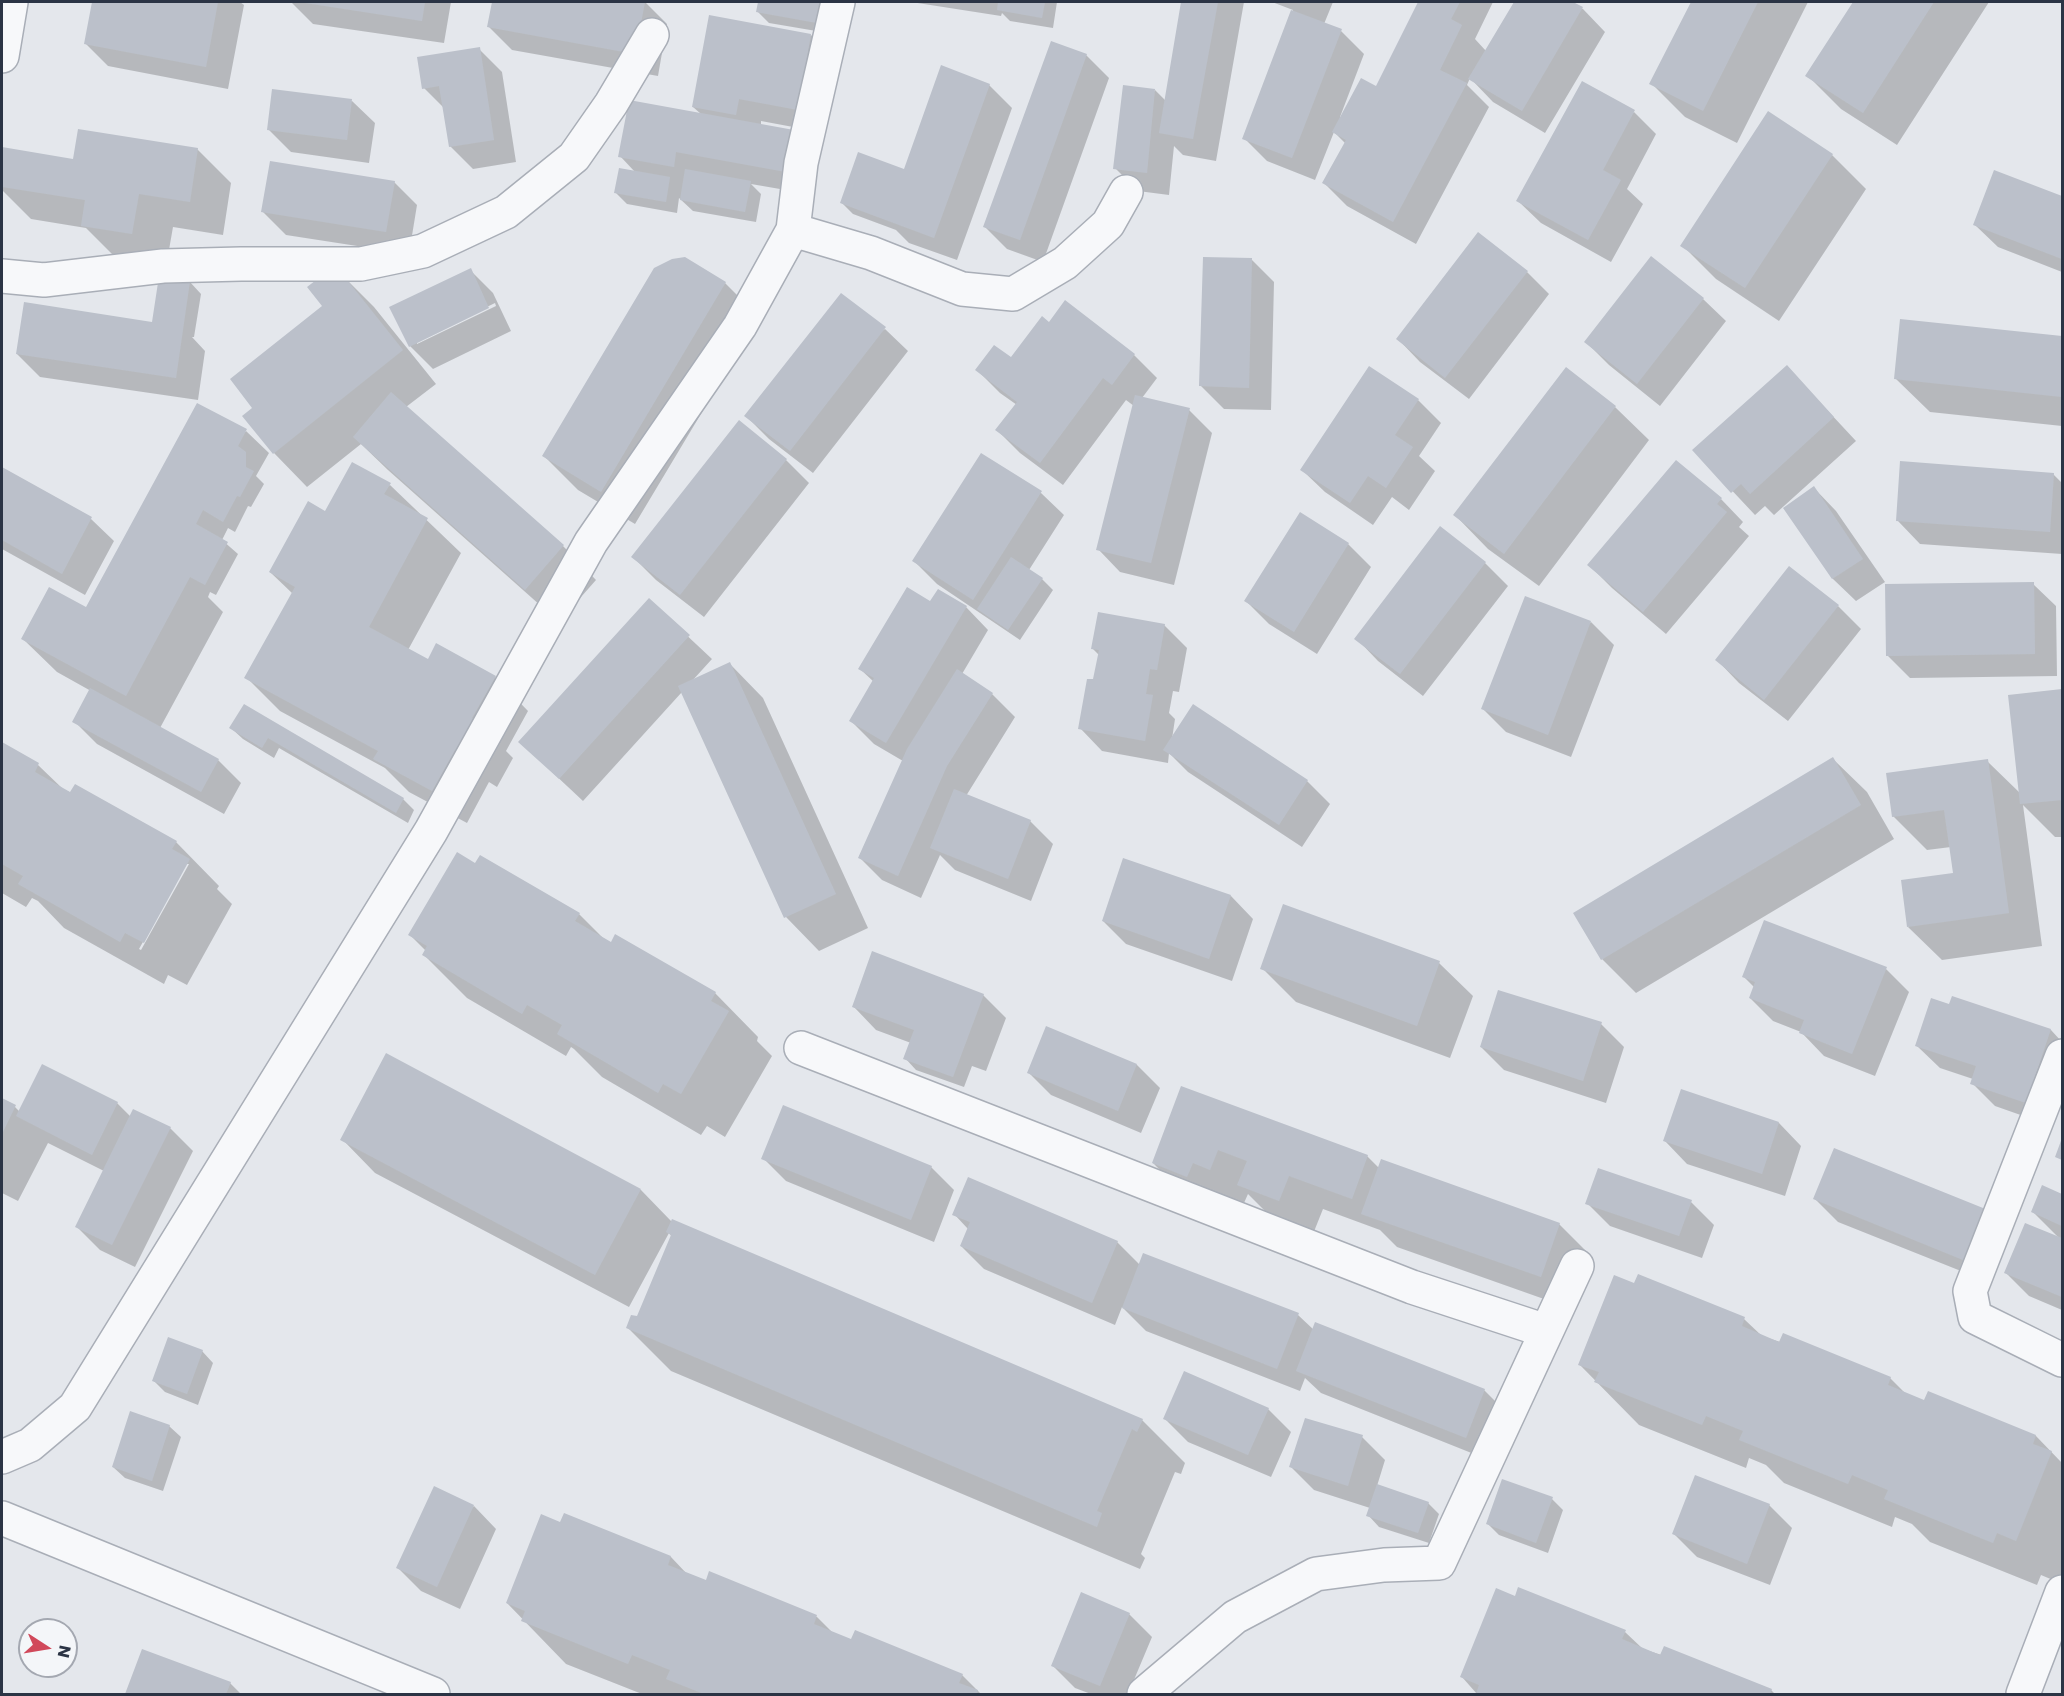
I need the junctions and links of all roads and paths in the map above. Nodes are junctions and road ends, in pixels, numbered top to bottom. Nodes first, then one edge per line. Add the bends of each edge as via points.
1 (11, 2) edge
2 (838, 2) edge
3 (652, 35) dead end
4 (2, 56) edge
5 (1126, 192) dead end
6 (793, 230) junction
7 (2, 276) edge
8 (801, 1048) dead end
9 (2062, 1056) edge
10 (1577, 1266) dead end
11 (1546, 1331) junction
12 (2062, 1360) edge
13 (2, 1457) edge
14 (2, 1518) edge
15 (2062, 1592) edge
16 (433, 1695) edge
17 (1144, 1695) edge
18 (2023, 1695) edge

1 - 4 street
2 - 6 street via 801,163
3 - 7 street via 611,105 574,157 506,212 423,251 361,264 163,266 44,280
5 - 6 street via 1108,224 1065,263 1013,294 962,289 871,253
6 - 13 street via 740,326 591,542 431,831 75,1407 30,1445
8 - 11 street via 1412,1287
9 - 12 street via 1970,1291 1975,1317
10 - 11 street
11 - 17 street via 1439,1563 1316,1574 1235,1617
14 - 16 street
15 - 18 street

